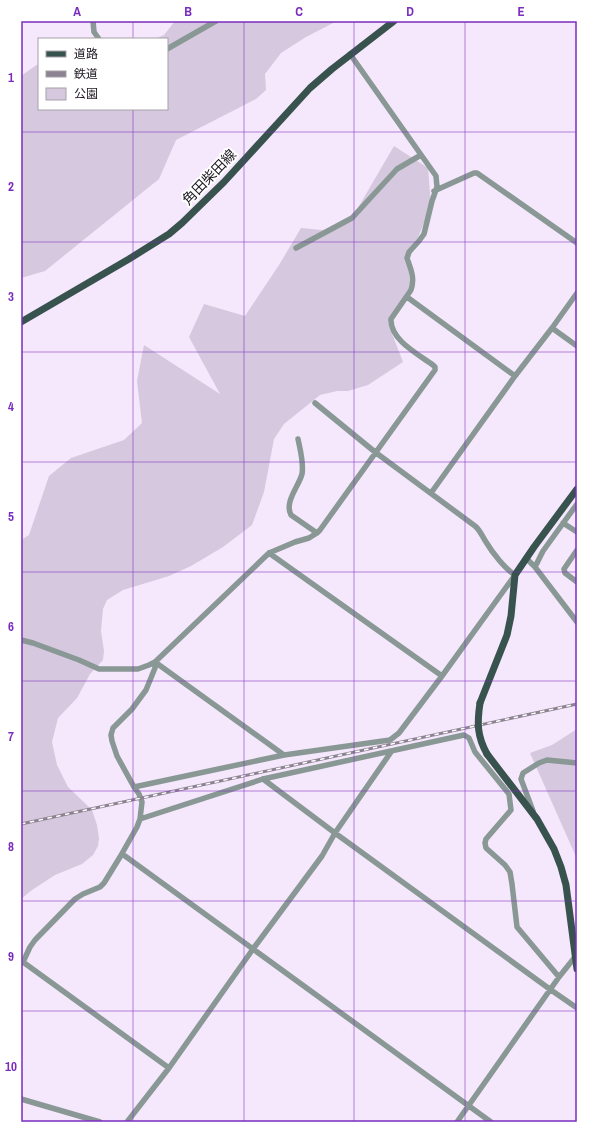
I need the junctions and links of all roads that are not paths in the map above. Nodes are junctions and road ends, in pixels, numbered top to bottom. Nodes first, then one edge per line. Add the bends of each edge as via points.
1 (93, 21) edge
2 (216, 21) edge
3 (394, 21) edge
4 (98, 38) edge
5 (168, 48) edge
6 (350, 54) junction
7 (421, 155) junction
8 (434, 191) junction
9 (577, 243) edge
10 (296, 248) dead end
11 (577, 293) edge
12 (407, 297) junction
13 (21, 322) edge
14 (552, 328) junction
15 (577, 346) edge
16 (515, 376) junction
17 (316, 403) dead end
18 (298, 439) dead end
19 (376, 452) junction
20 (577, 488) edge
21 (432, 493) junction
22 (577, 504) edge
23 (563, 523) junction
24 (577, 532) edge
25 (317, 533) junction
26 (577, 550) edge
27 (269, 553) junction
28 (530, 562) junction
29 (515, 575) junction
30 (577, 582) edge
31 (577, 622) edge
32 (21, 640) edge
33 (155, 662) junction
34 (442, 676) junction
35 (391, 752) junction
36 (284, 755) junction
37 (577, 763) edge
38 (263, 779) junction
39 (134, 787) junction
40 (140, 819) junction
41 (536, 819) junction
42 (335, 833) junction
43 (125, 856) dead end
44 (253, 949) junction
45 (576, 957) edge
46 (22, 962) edge
47 (577, 969) edge
48 (559, 977) junction
49 (551, 990) junction
50 (577, 1008) edge
51 (169, 1068) junction
52 (21, 1099) edge
53 (469, 1106) junction
54 (100, 1122) edge
55 (127, 1122) edge
56 (457, 1122) edge
57 (491, 1122) edge

1 - 4 street via 94,32
2 - 5 street
3 - 6 main road, 角田柴田線
6 - 7 street
6 - 13 main road, 角田柴田線 via 310,88 182,224 129,259
7 - 8 street via 436,176 437,187
7 - 10 street via 397,169 352,218
8 - 9 street via 477,173
8 - 12 street via 424,234 407,258 414,278 412,290
11 - 14 street
12 - 16 street
12 - 19 street via 391,319 391,325 407,347 433,365 435,370
14 - 15 street
14 - 16 street
16 - 21 street
17 - 19 street
18 - 25 street via 302,472 288,507 291,514
19 - 21 street
19 - 25 street
20 - 28 main road
21 - 29 street via 480,530 488,546
22 - 23 street
23 - 24 street
23 - 28 street via 543,551
25 - 27 street
26 - 30 street via 564,569 565,573
27 - 33 street
27 - 34 street
28 - 29 main road
28 - 31 street
29 - 34 street
29 - 41 main road, bridge via 511,616 480,703 478,726 487,754
32 - 33 street via 60,652 99,669 138,669
33 - 36 street
33 - 39 street via 146,690 111,732 115,752
34 - 36 street via 399,733 390,740
35 - 38 street
35 - 42 street
35 - 48 street via 464,735 469,738 476,752 509,794 511,810 486,839 486,848 510,872 517,927
36 - 39 street
37 - 41 street via 547,760 523,773 521,779
38 - 40 street
38 - 42 street
39 - 40 street via 142,802
40 - 46 street via 104,883 75,899 35,940
41 - 45 main road via 561,867
42 - 44 street via 322,856
42 - 49 street
43 - 44 street
44 - 51 street
44 - 53 street
45 - 47 main road
45 - 48 street
46 - 51 street
48 - 49 street
49 - 50 street
49 - 53 street
51 - 55 street
52 - 54 street
53 - 56 street
53 - 57 street

